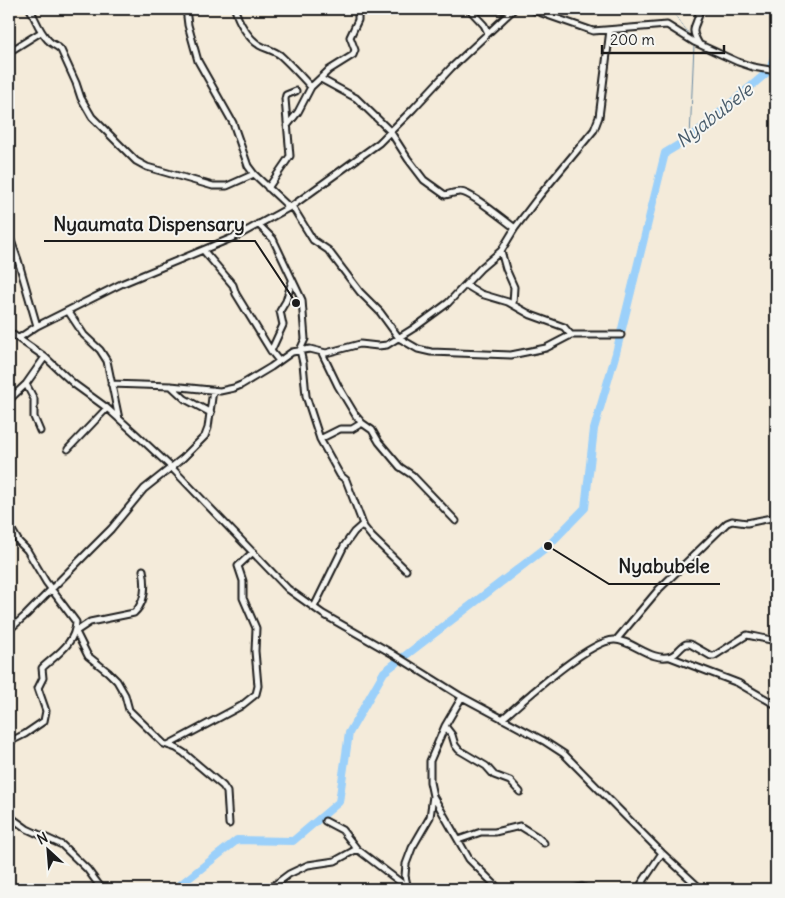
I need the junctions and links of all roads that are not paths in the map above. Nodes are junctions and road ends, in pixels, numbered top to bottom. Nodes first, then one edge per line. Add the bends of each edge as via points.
1 (38, 9) edge
2 (186, 9) edge
3 (234, 9) edge
4 (362, 9) edge
5 (514, 9) edge
6 (530, 9) edge
7 (699, 9) edge
8 (470, 10) edge
9 (31, 11) edge
10 (610, 30) junction
11 (41, 32) junction
12 (488, 33) junction
13 (699, 44) junction
14 (9, 52) edge
15 (776, 71) edge
16 (320, 78) junction
17 (311, 87) junction
18 (296, 91) dead end
19 (287, 126) junction
20 (390, 131) junction
21 (254, 174) junction
22 (268, 188) junction
23 (291, 207) junction
24 (258, 224) junction
25 (515, 228) junction
26 (9, 235) edge
27 (203, 250) junction
28 (501, 251) junction
29 (292, 281) junction
30 (466, 285) junction
31 (512, 304) junction
32 (68, 311) junction
33 (37, 326) junction
34 (9, 332) edge
35 (571, 335) junction
36 (621, 335) dead end
37 (19, 338) junction
38 (399, 338) junction
39 (300, 350) junction
40 (271, 351) junction
41 (322, 353) junction
42 (45, 357) junction
43 (279, 361) junction
44 (26, 384) junction
45 (111, 384) junction
46 (170, 386) junction
47 (213, 390) junction
48 (9, 400) edge
49 (107, 408) junction
50 (211, 413) junction
51 (119, 419) junction
52 (362, 423) junction
53 (40, 431) dead end
54 (320, 439) junction
55 (68, 449) dead end
56 (170, 466) junction
57 (776, 517) edge
58 (456, 521) dead end
59 (363, 524) junction
60 (9, 525) edge
61 (253, 552) junction
62 (143, 570) dead end
63 (406, 570) dead end
64 (52, 589) junction
65 (314, 607) junction
66 (9, 630) edge
67 (75, 632) junction
68 (617, 639) junction
69 (776, 641) edge
70 (670, 657) junction
71 (462, 697) junction
72 (776, 705) edge
73 (502, 719) junction
74 (444, 726) junction
75 (9, 742) edge
76 (167, 745) junction
77 (520, 792) dead end
78 (433, 796) junction
79 (9, 816) edge
80 (325, 821) dead end
81 (229, 824) dead end
82 (458, 840) junction
83 (544, 843) dead end
84 (358, 849) junction
85 (662, 853) junction
86 (102, 889) edge
87 (269, 889) edge
88 (408, 889) edge
89 (499, 889) edge
90 (573, 889) edge
91 (588, 889) edge
92 (638, 889) edge
93 (701, 889) edge

1 - 9 street
2 - 21 street via 198,61 232,123
3 - 17 street via 258,44 282,57
4 - 16 street via 350,37 355,50 353,55
5 - 8 street
5 - 12 street
6 - 10 street via 586,30
7 - 13 street via 693,32
8 - 12 street
9 - 11 street
10 - 13 street via 667,25
10 - 25 street via 596,126
11 - 14 street
11 - 21 street via 61,50 92,117 136,161 213,186 227,186
12 - 20 street
13 - 15 street via 753,67
16 - 17 street
16 - 20 street via 352,94
17 - 19 street via 300,110
18 - 19 street via 286,95
19 - 22 street via 290,156
20 - 23 street via 365,155
20 - 25 street via 428,183 445,195 464,192
21 - 22 street
22 - 23 street
23 - 24 street
23 - 38 street via 315,243 328,250
24 - 27 street
24 - 29 street via 273,239
25 - 28 street
26 - 33 street
27 - 32 street via 121,284
27 - 40 street via 233,286
28 - 30 street
28 - 31 street via 515,290
29 - 39 street via 303,306 305,339
29 - 40 street via 280,311 283,325
30 - 31 street via 481,294
30 - 38 street via 434,314
31 - 35 street via 564,328
32 - 33 street
32 - 45 street via 84,335 103,354 111,372
33 - 37 street
34 - 37 street
35 - 36 street
35 - 38 street via 546,348 511,355 422,351
37 - 42 street
38 - 41 street via 387,345 360,344
39 - 41 street
39 - 43 street
39 - 54 street via 306,396
40 - 43 street
41 - 52 street via 344,397
42 - 44 street
42 - 49 street
43 - 47 street via 234,388
44 - 48 street
44 - 53 street via 34,399 34,417
45 - 46 street
45 - 51 street
46 - 47 street
46 - 50 street via 185,399
47 - 50 street
49 - 51 street
49 - 55 street
50 - 56 street via 205,436
51 - 56 street
52 - 54 street
52 - 58 street via 372,430 400,467 412,475
54 - 59 street via 346,480
56 - 61 street
56 - 64 street via 144,489 111,529
57 - 68 street via 728,523 659,589
59 - 63 street
59 - 65 street via 344,546
60 - 64 street
61 - 65 street via 288,589
61 - 76 street via 238,566 243,581 243,598 257,634 256,694 241,706
62 - 67 street via 146,590 139,609 132,614 90,622
64 - 66 street
64 - 67 street via 74,618
65 - 71 street
67 - 75 street via 70,643 42,668 43,678 38,688 46,711 44,721
67 - 76 street via 88,656 121,687 129,710
68 - 70 street via 649,654
68 - 73 street via 599,644 581,655
69 - 70 street via 747,635 714,656 686,644
70 - 72 street via 738,683
71 - 73 street
71 - 74 street
73 - 85 street via 564,754
74 - 77 street via 459,750 486,766 494,775 510,781
74 - 78 street via 430,761
76 - 81 street via 184,753 224,786
78 - 82 street
78 - 88 street via 430,817 406,864
79 - 86 street via 27,829 62,845
80 - 84 street via 342,830
82 - 83 street via 481,832 520,826
82 - 89 street via 469,859
84 - 87 street via 335,860 308,865
84 - 88 street
85 - 92 street
85 - 93 street
90 - 91 street

